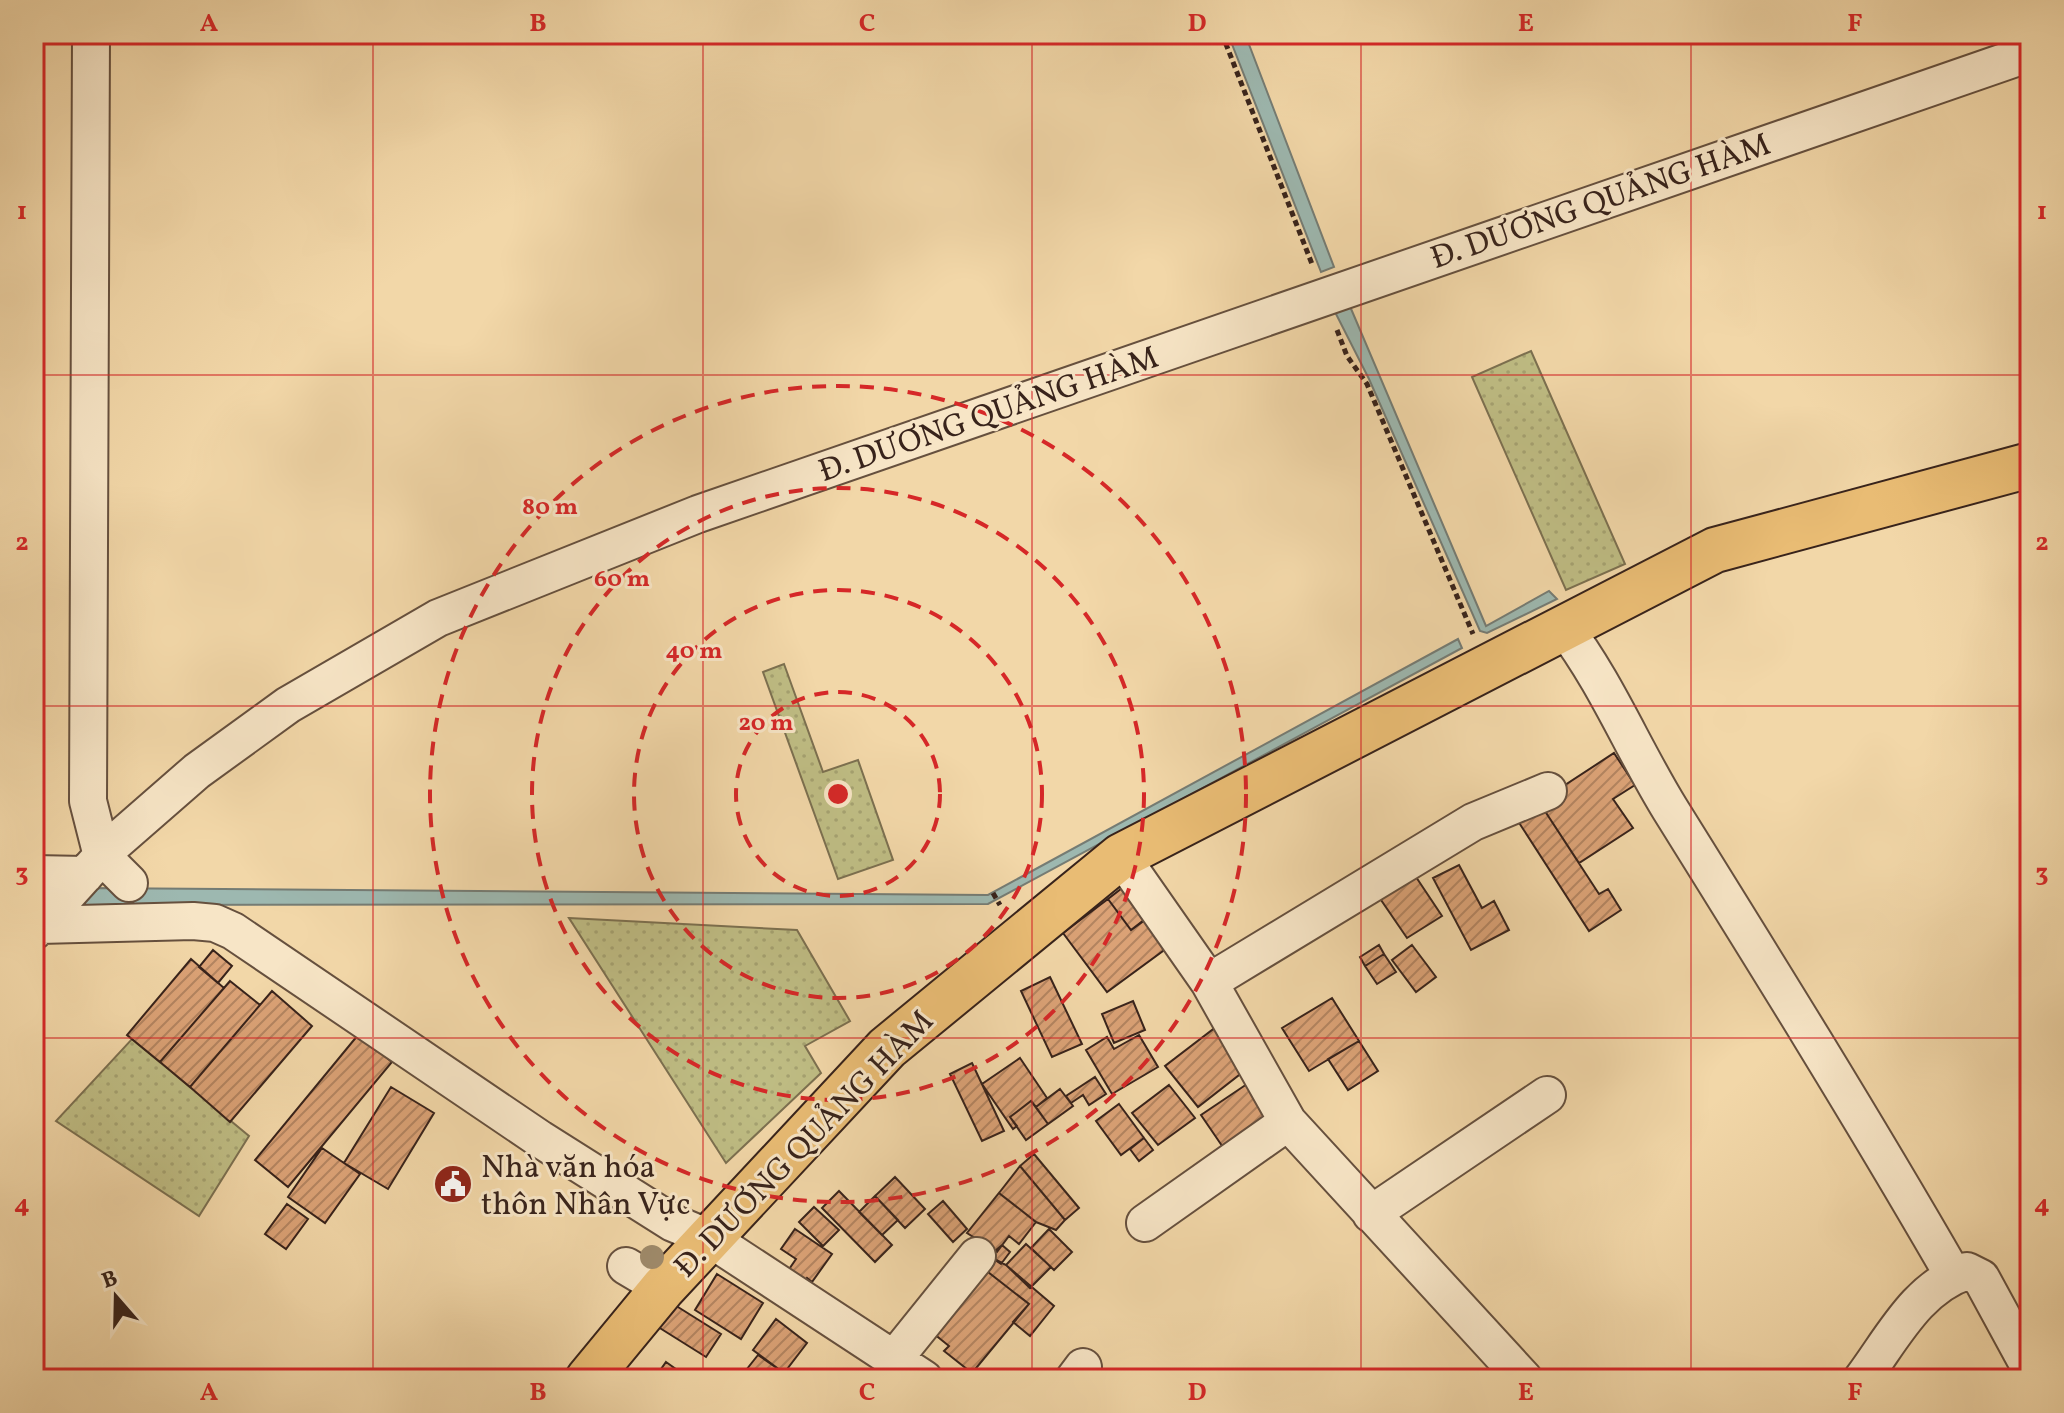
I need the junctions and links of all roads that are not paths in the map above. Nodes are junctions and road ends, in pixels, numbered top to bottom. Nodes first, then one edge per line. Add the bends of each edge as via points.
1 (91, 34) edge
2 (2030, 53) edge
3 (2030, 465) edge
4 (1563, 626) junction
5 (1548, 791) dead end
6 (1121, 856) junction
7 (93, 866) junction
8 (34, 874) edge
9 (129, 883) dead end
10 (37, 928) edge
11 (1209, 982) junction
12 (1547, 1095) dead end
13 (1288, 1122) junction
14 (1371, 1214) junction
15 (1145, 1223) dead end
16 (709, 1238) junction
17 (977, 1256) dead end
18 (1953, 1275) junction
19 (894, 1359) junction
20 (2030, 1368) edge
21 (588, 1379) edge
22 (924, 1379) edge
23 (1524, 1379) edge
24 (1862, 1379) edge

1 - 7 street via 86,759
2 - 7 street, Đ. DƯƠNG QUẢNG HÀM via 698,514 438,618 288,705 197,771
3 - 4 main road, Đ. DƯƠNG QUẢNG HÀM via 1715,550
4 - 6 main road, Đ. DƯƠNG QUẢNG HÀM
4 - 18 street via 1585,654 1649,774 1848,1094
5 - 11 street via 1473,822
6 - 11 street
6 - 16 main road, Đ. DƯƠNG QUẢNG HÀM via 887,1048
7 - 8 street
7 - 9 street
7 - 10 street, Đ. DƯƠNG QUẢNG HÀM
10 - 16 street via 193,921 233,931 540,1139 673,1223
11 - 13 street
12 - 14 street
13 - 14 street
13 - 15 street
14 - 23 street
16 - 19 street
16 - 21 main road, Đ. DƯƠNG QUẢNG HÀM via 644,1277
17 - 19 street
18 - 20 street via 1967,1271 1981,1278
18 - 24 street via 1925,1292
19 - 22 street

